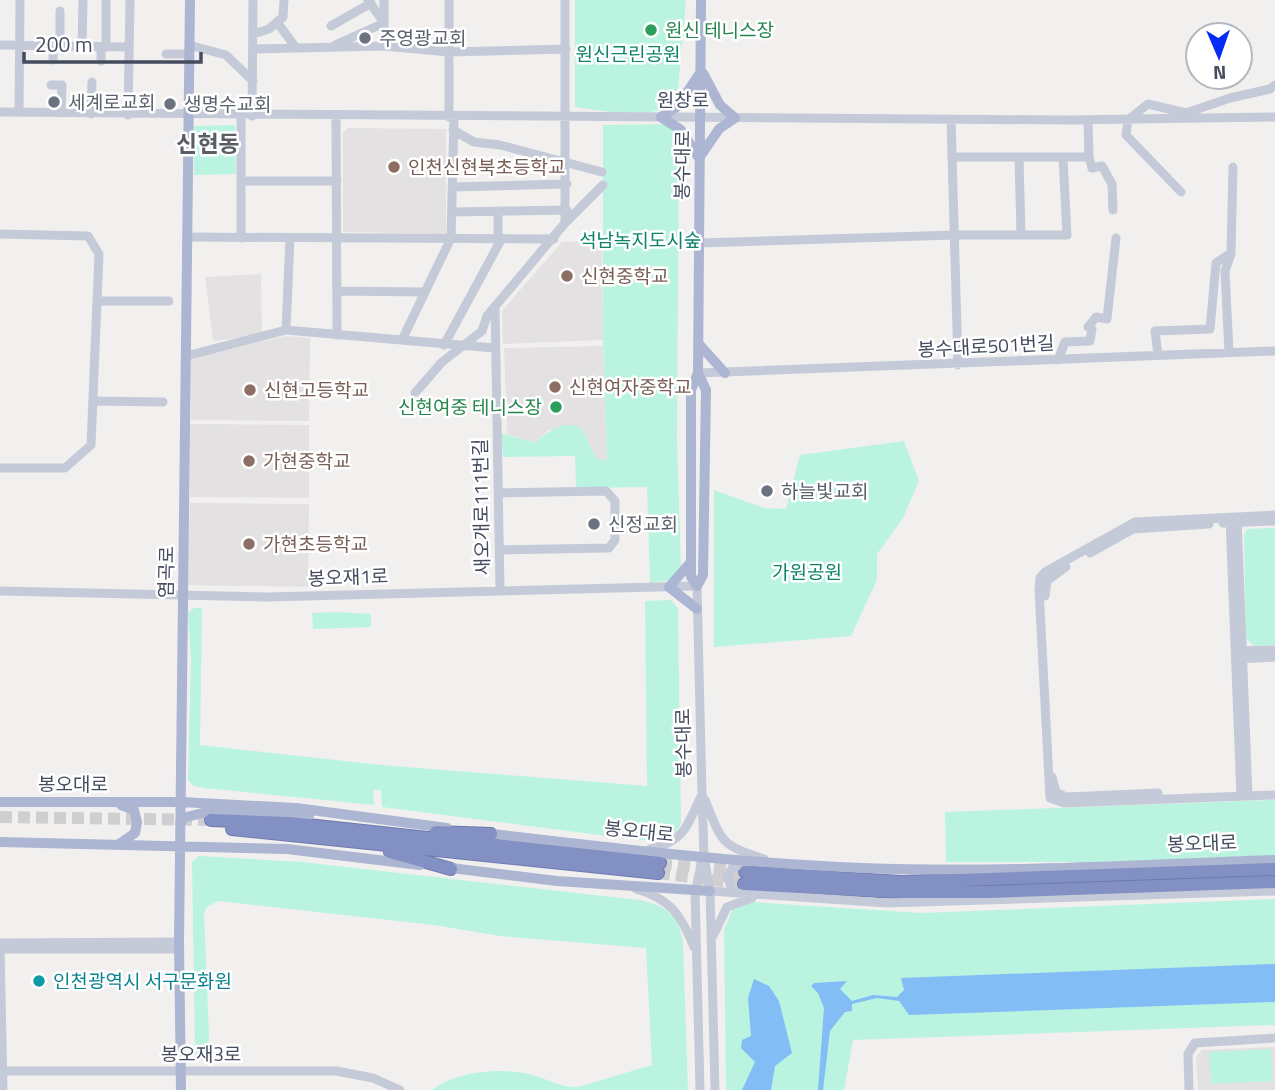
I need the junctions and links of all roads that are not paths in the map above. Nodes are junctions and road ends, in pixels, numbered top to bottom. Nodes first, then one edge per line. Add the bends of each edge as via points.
1 (20, 0) edge
2 (83, 0) edge
3 (106, 0) edge
4 (130, 0) edge
5 (190, 0) edge
6 (253, 0) edge
7 (284, 0) edge
8 (384, 0) edge
9 (449, 0) edge
10 (565, 0) edge
11 (701, 0) edge
12 (369, 2) edge
13 (60, 11) dead end
14 (277, 22) junction
15 (384, 23) junction
16 (331, 26) dead end
17 (253, 34) junction
18 (0, 46) edge
19 (20, 46) junction
20 (57, 46) junction
21 (82, 46) junction
22 (384, 46) junction
23 (103, 47) junction
24 (130, 47) junction
25 (330, 47) junction
26 (296, 48) junction
27 (189, 49) junction
28 (253, 49) junction
29 (566, 49) junction
30 (449, 52) junction
31 (166, 54) dead end
32 (53, 60) dead end
33 (101, 61) dead end
34 (701, 71) junction
35 (253, 80) junction
36 (92, 82) dead end
37 (51, 85) dead end
38 (1275, 85) edge
39 (0, 112) edge
40 (19, 112) junction
41 (61, 113) junction
42 (92, 114) junction
43 (128, 114) junction
44 (188, 116) junction
45 (241, 116) junction
46 (252, 116) junction
47 (336, 116) junction
48 (451, 117) junction
49 (566, 117) junction
50 (661, 117) junction
51 (701, 117) junction
52 (1275, 117) edge
53 (735, 118) junction
54 (951, 119) junction
55 (1088, 120) junction
56 (1128, 120) junction
57 (453, 130) junction
58 (953, 157) junction
59 (1019, 157) junction
60 (1089, 157) junction
61 (699, 158) junction
62 (1063, 158) junction
63 (566, 163) junction
64 (1233, 167) dead end
65 (602, 172) dead end
66 (241, 181) junction
67 (337, 181) junction
68 (566, 184) junction
69 (603, 185) dead end
70 (452, 187) junction
71 (1181, 192) dead end
72 (567, 210) junction
73 (1113, 210) dead end
74 (498, 211) junction
75 (452, 212) junction
76 (565, 223) junction
77 (0, 234) edge
78 (955, 235) junction
79 (1021, 235) junction
80 (187, 237) junction
81 (1116, 237) dead end
82 (241, 238) junction
83 (290, 238) junction
84 (338, 238) junction
85 (451, 238) junction
86 (500, 238) junction
87 (554, 239) junction
88 (699, 243) junction
89 (1231, 253) junction
90 (337, 291) junction
91 (425, 292) junction
92 (97, 300) junction
93 (169, 301) dead end
94 (495, 307) junction
95 (286, 330) junction
96 (337, 335) junction
97 (402, 340) junction
98 (698, 343) junction
99 (444, 345) junction
100 (463, 346) junction
101 (494, 348) junction
102 (1275, 351) edge
103 (1229, 352) junction
104 (1158, 355) junction
105 (186, 356) junction
106 (1058, 360) junction
107 (958, 365) junction
108 (698, 373) junction
109 (725, 373) junction
110 (415, 393) dead end
111 (93, 401) junction
112 (163, 402) dead end
113 (0, 468) edge
114 (499, 493) junction
115 (1275, 515) edge
116 (1233, 520) junction
117 (1275, 521) edge
118 (500, 550) junction
119 (691, 562) junction
120 (697, 586) junction
121 (669, 587) junction
122 (500, 590) junction
123 (0, 591) edge
124 (183, 594) junction
125 (697, 609) junction
126 (1275, 650) edge
127 (1239, 655) junction
128 (1275, 657) edge
129 (1275, 789) edge
130 (702, 793) junction
131 (1244, 793) junction
132 (1275, 794) edge
133 (0, 802) edge
134 (181, 802) junction
135 (116, 803) junction
136 (340, 815) junction
137 (289, 823) junction
138 (180, 824) junction
139 (491, 834) junction
140 (300, 835) junction
141 (0, 842) edge
142 (119, 844) junction
143 (180, 844) junction
144 (642, 851) junction
145 (704, 857) junction
146 (753, 861) junction
147 (773, 862) junction
148 (1275, 864) edge
149 (452, 869) junction
150 (1033, 869) junction
151 (744, 878) tunnel mouth
152 (1192, 879) junction
153 (1164, 880) junction
154 (1275, 882) edge
155 (625, 886) junction
156 (1275, 889) edge
157 (695, 891) junction
158 (710, 891) junction
159 (734, 893) junction
160 (768, 895) junction
161 (1037, 899) junction
162 (0, 943) edge
163 (165, 946) junction
164 (179, 946) junction
165 (0, 949) edge
166 (710, 952) junction
167 (696, 953) junction
168 (1275, 1038) edge
169 (0, 1071) edge
170 (181, 1072) junction
171 (3, 1090) edge
172 (181, 1090) edge
173 (400, 1090) edge
174 (700, 1090) edge
175 (715, 1090) edge
176 (1189, 1090) edge

1 - 19 street
2 - 21 street
3 - 23 street
4 - 24 street
5 - 27 main road, 염곡로
6 - 17 street
7 - 14 street via 283,17
8 - 15 street
9 - 30 street
10 - 29 street
11 - 34 main road, 봉수대로
12 - 15 street
12 - 16 street
13 - 20 street
14 - 17 street
14 - 26 street
15 - 22 street
15 - 25 street
17 - 28 street
18 - 19 street
19 - 20 street
19 - 40 street
20 - 21 street
20 - 32 street
21 - 23 street
22 - 25 street
22 - 30 street
23 - 24 street
23 - 33 street
24 - 43 street
25 - 26 street
26 - 28 street
27 - 31 street
27 - 35 street via 226,55
27 - 44 main road, 염곡로
28 - 35 street
29 - 30 street
29 - 49 street
30 - 48 street
34 - 50 main road via 678,106
34 - 51 main road, 봉수대로
34 - 53 main road via 720,105
35 - 46 street
36 - 42 street
37 - 41 street via 61,85
38 - 56 street via 1186,113 1148,104
39 - 40 street, 원창로
40 - 41 street, 원창로
41 - 42 street, 원창로
42 - 43 street, 원창로
43 - 44 street, 원창로
44 - 45 street, 원창로
44 - 80 main road, 염곡로
45 - 46 street, 원창로
45 - 66 street
46 - 47 street, 원창로
47 - 48 street, 원창로
47 - 67 street
48 - 49 street, 원창로
48 - 57 street
49 - 50 street, 원창로
49 - 63 street
50 - 51 street, 원창로
50 - 61 main road via 681,130
51 - 53 street, 원창로
51 - 61 main road, 봉수대로
52 - 56 street, 원창로
53 - 54 street, 원창로
53 - 61 main road via 719,129
54 - 55 street, 원창로
54 - 58 street
55 - 56 street, 원창로
55 - 60 street
56 - 71 street via 1126,135
57 - 63 street via 474,142
57 - 70 street
58 - 59 street
58 - 78 street
59 - 62 street
59 - 79 street
60 - 62 street
60 - 73 street via 1092,168 1102,166 1112,184
61 - 88 main road, 봉수대로
62 - 79 street via 1067,235
63 - 65 street
63 - 68 street
64 - 89 street
66 - 67 street
66 - 82 street
67 - 84 street
68 - 70 street
68 - 72 street
69 - 76 street
70 - 75 street
72 - 74 street
72 - 76 street
74 - 75 street
74 - 86 street
75 - 85 street
76 - 87 street
77 - 92 street via 88,236 99,254
78 - 79 street
78 - 88 street
78 - 107 street
80 - 82 street
80 - 105 main road, 염곡로
81 - 106 street via 1107,319 1096,317 1088,327 1093,329 1090,341 1065,342
82 - 83 street
83 - 84 street
83 - 95 street
84 - 85 street
84 - 90 street
85 - 86 street
85 - 91 street
86 - 87 street
86 - 99 street
87 - 94 street
88 - 98 main road, 봉수대로
89 - 103 street via 1225,271
89 - 104 street via 1216,263 1210,329 1155,331
90 - 91 street
90 - 96 street
91 - 97 street
92 - 93 street
92 - 111 street
94 - 100 street via 482,331
94 - 101 street, 새오개로111번길
95 - 96 street
95 - 105 street
96 - 97 street
97 - 99 street
98 - 108 main road, 봉수대로
98 - 109 main road
99 - 100 street
100 - 101 street
100 - 110 street
101 - 114 street, 새오개로111번길
102 - 103 street, 봉수대로501번길
103 - 104 street, 봉수대로501번길
104 - 106 street, 봉수대로501번길
105 - 124 main road, 염곡로
106 - 107 street, 봉수대로501번길
107 - 109 street, 봉수대로501번길
108 - 109 street, 봉수대로501번길
108 - 119 main road, 봉수대로 via 691,390
108 - 120 main road, 봉수대로 via 705,403 704,575
111 - 112 street
111 - 113 street via 91,445 65,468
114 - 118 street, 새오개로111번길
114 - 118 street via 606,491 615,501 615,540 609,548
115 - 116 street
116 - 117 street
116 - 127 street
116 - 131 street via 1135,522 1045,572 1039,590 1050,798 1064,803
118 - 122 street, 새오개로111번길
119 - 120 main road, 봉수대로 via 691,577
119 - 121 main road
120 - 121 street, 봉오재1로
120 - 125 street, 봉수대로
121 - 122 street, 봉오재1로
121 - 125 main road
122 - 124 street, 봉오재1로 via 317,596
123 - 124 street, 봉오재1로
124 - 134 main road, 염곡로
125 - 130 street, 봉수대로
126 - 127 street
127 - 128 street
127 - 131 street
129 - 131 street
130 - 144 street via 680,837
130 - 145 street, 봉수대로
130 - 147 street via 718,834 729,847
131 - 132 street
133 - 135 main road, 봉오대로
134 - 135 main road, 봉오대로
134 - 136 main road, 봉오대로
134 - 138 main road, 염곡로
135 - 142 main road via 134,810 137,822 135,833
136 - 138 main road via 206,812 183,818
136 - 139 main road, 봉오대로
137 - 139 highway
137 - 140 highway, 봉오대로 via 210,823
137 - 140 highway, 봉오대로 via 659,868
138 - 143 main road, 염곡로
139 - 144 main road, 봉오대로
140 - 149 highway via 404,854
141 - 142 main road
142 - 143 main road
143 - 149 main road via 287,849
143 - 164 main road, 염곡로
144 - 145 main road, 봉오대로
145 - 146 main road, 봉오대로
145 - 157 street, 봉수대로
145 - 158 street, 봉수대로
146 - 147 main road, 봉오대로
146 - 159 street via 729,873 728,884
147 - 150 main road, 봉오대로
148 - 150 main road, 봉오대로
148 - 152 highway, 봉오대로
149 - 155 main road
150 - 153 highway
151 - 153 highway, 봉오대로
152 - 153 highway, 봉오대로
152 - 154 highway, 봉오대로
152 - 156 highway
153 - 161 highway
155 - 157 main road
155 - 167 street via 672,905
156 - 161 street
157 - 158 main road
157 - 167 street, 봉수대로
158 - 159 street
158 - 166 street, 봉수대로
159 - 160 street
160 - 161 street via 887,903
160 - 166 street via 727,907
162 - 163 street
162 - 165 street
163 - 164 street
163 - 165 street
164 - 170 main road, 염곡로
165 - 169 street
166 - 175 street, 봉수대로
167 - 174 street, 봉수대로
168 - 176 street via 1195,1043 1188,1054
169 - 170 street, 봉오재3로
169 - 171 street
170 - 172 main road, 염곡로
170 - 173 street, 봉오재3로 via 343,1072

